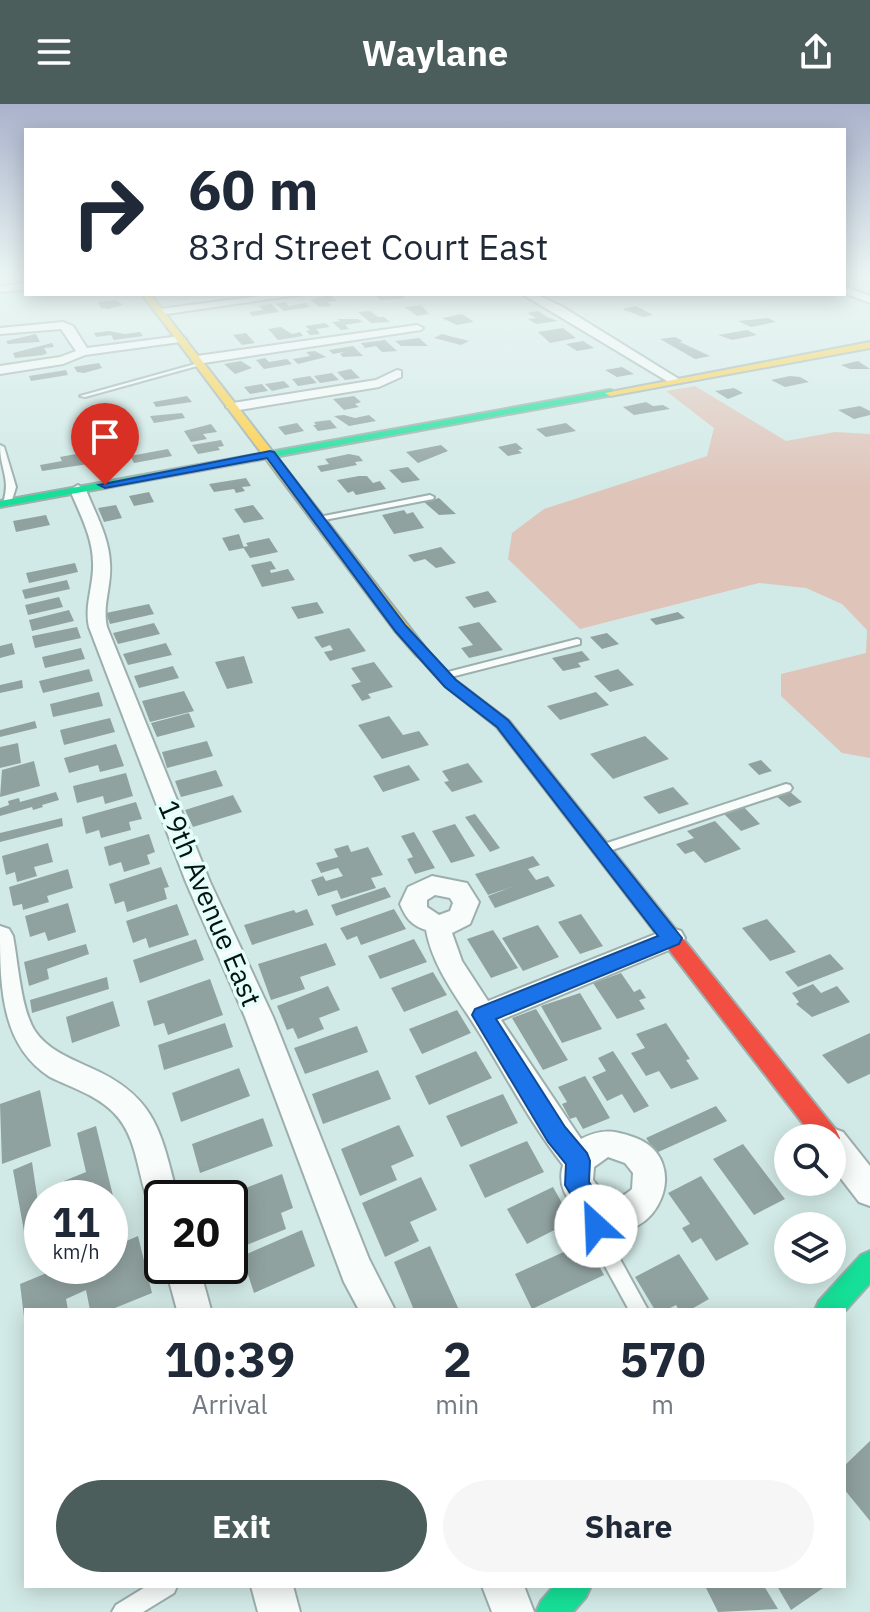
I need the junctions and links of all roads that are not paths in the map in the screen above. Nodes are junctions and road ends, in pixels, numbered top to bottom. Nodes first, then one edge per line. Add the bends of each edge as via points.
1 (80, 347) edge
2 (118, 347) edge
3 (187, 347) edge
4 (293, 347) edge
5 (621, 347) edge
6 (867, 348) edge
7 (83, 352) junction
8 (199, 362) junction
9 (0, 370) edge
10 (397, 374) dead end
11 (676, 381) junction
12 (83, 396) dead end
13 (233, 407) junction
14 (0, 447) edge
15 (270, 454) junction
16 (78, 490) junction
17 (430, 497) dead end
18 (4, 503) edge
19 (319, 519) junction
20 (577, 642) dead end
21 (443, 676) junction
22 (786, 788) dead end
23 (602, 849) junction
24 (438, 925) dead end
25 (0, 936) edge
26 (672, 938) junction
27 (483, 1015) junction
28 (817, 1124) edge
29 (846, 1160) edge
30 (579, 1161) junction
31 (157, 1180) edge
32 (870, 1191) edge
33 (593, 1206) junction
34 (870, 1264) edge
35 (187, 1284) edge
36 (193, 1308) edge
37 (377, 1308) edge
38 (638, 1308) edge
39 (830, 1308) edge
40 (164, 1588) edge
41 (273, 1588) edge
42 (504, 1588) edge
43 (573, 1588) edge
44 (123, 1612) edge
45 (279, 1612) edge
46 (513, 1612) edge
47 (552, 1612) edge

1 - 7 street
2 - 7 street
3 - 8 street
4 - 8 street
5 - 11 street
6 - 11 street
7 - 9 street
8 - 12 lane
8 - 13 street
10 - 13 street via 321,398
11 - 15 street
13 - 15 street
14 - 18 lane via 12,487
15 - 16 street
15 - 19 street
16 - 18 street
16 - 37 street, 19th Avenue East via 101,548 93,611 98,627 198,882 259,1017 356,1270
17 - 19 lane
19 - 21 street
20 - 21 lane
21 - 23 street via 503,724
22 - 23 lane
23 - 26 street
24 - 27 street via 445,953
25 - 31 street via 21,1036 51,1063 122,1100 136,1116
26 - 27 street
26 - 28 street
27 - 30 street
29 - 32 street
30 - 33 street via 577,1185
30 - 33 street via 596,1146 621,1145 633,1151 649,1172 648,1196 631,1213 605,1213
33 - 38 lane via 601,1242
34 - 39 street
35 - 36 street
40 - 44 lane
41 - 45 street
42 - 46 street
43 - 47 street

